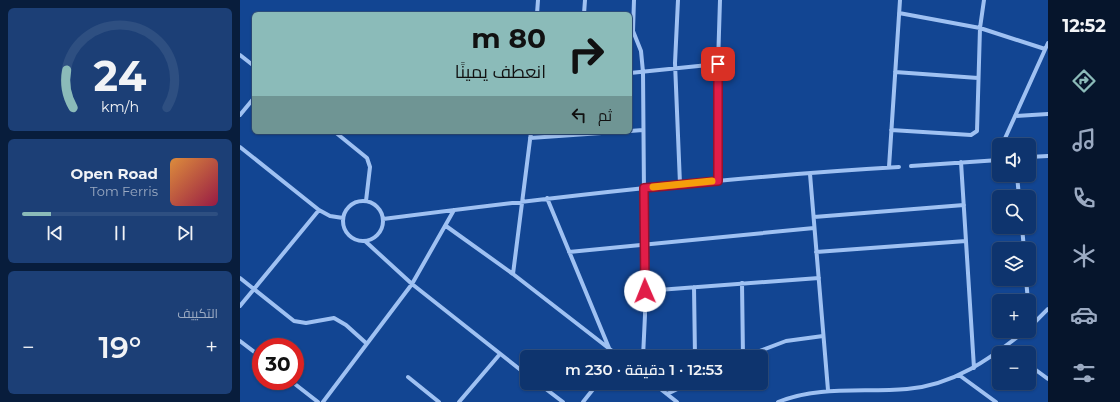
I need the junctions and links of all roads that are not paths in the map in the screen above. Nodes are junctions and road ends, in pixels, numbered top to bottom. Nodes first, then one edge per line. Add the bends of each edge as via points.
1 (538, 0) edge
2 (585, 0) edge
3 (634, 0) edge
4 (678, 0) edge
5 (720, 0) edge
6 (900, 0) edge
7 (984, 0) edge
8 (537, 12) edge
9 (584, 12) edge
10 (899, 13) junction
11 (980, 28) junction
12 (632, 31) edge
13 (1048, 43) edge
14 (1045, 49) junction
15 (240, 55) edge
16 (252, 64) edge
17 (718, 64) junction
18 (676, 69) junction
19 (643, 72) junction
20 (895, 72) junction
21 (632, 73) edge
22 (978, 78) junction
23 (252, 100) edge
24 (1048, 114) edge
25 (240, 115) edge
26 (1015, 116) junction
27 (643, 130) junction
28 (891, 130) junction
29 (632, 131) edge
30 (337, 134) edge
31 (531, 134) edge
32 (584, 134) edge
33 (530, 138) junction
34 (1005, 138) edge
35 (240, 147) edge
36 (1048, 156) edge
37 (1036, 157) edge
38 (992, 160) edge
39 (961, 162) junction
40 (911, 166) dead end
41 (889, 167) junction
42 (899, 167) dead end
43 (810, 174) junction
44 (718, 181) junction
45 (680, 184) junction
46 (644, 188) junction
47 (547, 198) junction
48 (523, 200) junction
49 (366, 202) junction
50 (964, 205) junction
51 (319, 210) junction
52 (454, 210) junction
53 (814, 217) junction
54 (344, 218) junction
55 (383, 219) junction
56 (446, 226) junction
57 (814, 228) junction
58 (366, 241) junction
59 (966, 241) junction
60 (644, 243) junction
61 (569, 252) junction
62 (816, 252) junction
63 (513, 274) junction
64 (240, 278) edge
65 (818, 278) junction
66 (742, 283) junction
67 (412, 284) junction
68 (694, 287) junction
69 (254, 288) junction
70 (645, 291) junction
71 (240, 306) edge
72 (1048, 309) edge
73 (1036, 322) edge
74 (823, 336) junction
75 (1016, 338) edge
76 (240, 340) edge
77 (366, 343) junction
78 (1006, 346) edge
79 (609, 348) junction
80 (252, 350) edge
81 (611, 350) edge
82 (643, 350) edge
83 (694, 350) edge
84 (744, 350) edge
85 (762, 350) edge
86 (500, 354) junction
87 (992, 356) edge
88 (974, 368) junction
89 (520, 370) edge
90 (1036, 370) edge
91 (959, 375) junction
92 (408, 377) dead end
93 (1048, 379) edge
94 (303, 390) edge
95 (547, 390) edge
96 (592, 390) edge
97 (662, 390) edge
98 (675, 390) edge
99 (828, 390) junction
100 (667, 394) junction
101 (318, 402) edge
102 (323, 402) edge
103 (439, 402) edge
104 (459, 402) edge
105 (563, 402) edge
106 (583, 402) edge
107 (677, 402) edge
108 (778, 402) edge
109 (996, 402) edge

1 - 8 street
2 - 9 street
3 - 12 street
4 - 18 street
5 - 17 street
6 - 10 street
7 - 11 street
10 - 11 street
10 - 20 street
11 - 14 street
11 - 22 street
12 - 19 street via 641,51
13 - 14 street
14 - 26 street
15 - 16 street
17 - 18 street
17 - 44 street
18 - 19 street
18 - 45 street
19 - 21 street
19 - 27 street
20 - 22 street
20 - 28 street
22 - 28 street via 978,128 974,134
23 - 25 street
24 - 26 street
26 - 34 street
27 - 29 street
27 - 46 street
28 - 41 street
30 - 49 street via 367,158 370,167
31 - 33 street
32 - 33 street
33 - 48 street
35 - 51 street
36 - 37 street
38 - 39 street
39 - 40 street
39 - 50 street
41 - 42 street
41 - 43 street
43 - 44 street
43 - 53 street
44 - 45 street
45 - 46 street
46 - 47 street
46 - 60 street
47 - 48 street
47 - 61 street
48 - 52 street
48 - 63 street
49 - 54 street via 352,205
49 - 55 street via 380,210
50 - 53 street
50 - 59 street
51 - 54 street via 330,216
51 - 69 street
52 - 55 street
52 - 56 street
53 - 57 street
54 - 58 street via 344,228 350,237
55 - 58 street via 379,234
56 - 63 street
56 - 67 street
57 - 60 street
57 - 62 street
58 - 67 street
59 - 62 street
59 - 88 street
60 - 61 street
60 - 70 street
61 - 79 street
62 - 65 street
63 - 79 street
64 - 69 street
65 - 66 street
65 - 74 street
66 - 68 street
66 - 84 street
67 - 77 street
67 - 86 street
68 - 70 street
68 - 83 street
69 - 71 street
69 - 77 street via 294,321 306,323 334,318
70 - 82 street
72 - 73 street
74 - 85 street via 786,341
74 - 99 street
75 - 78 street
76 - 80 street
77 - 102 street
79 - 81 street
86 - 89 street
86 - 104 street
87 - 88 street
88 - 91 street
90 - 93 street
91 - 99 street via 908,389
91 - 109 street
92 - 103 street
94 - 101 street
95 - 105 street
96 - 106 street
97 - 100 street
98 - 100 street
99 - 108 street
100 - 107 street

